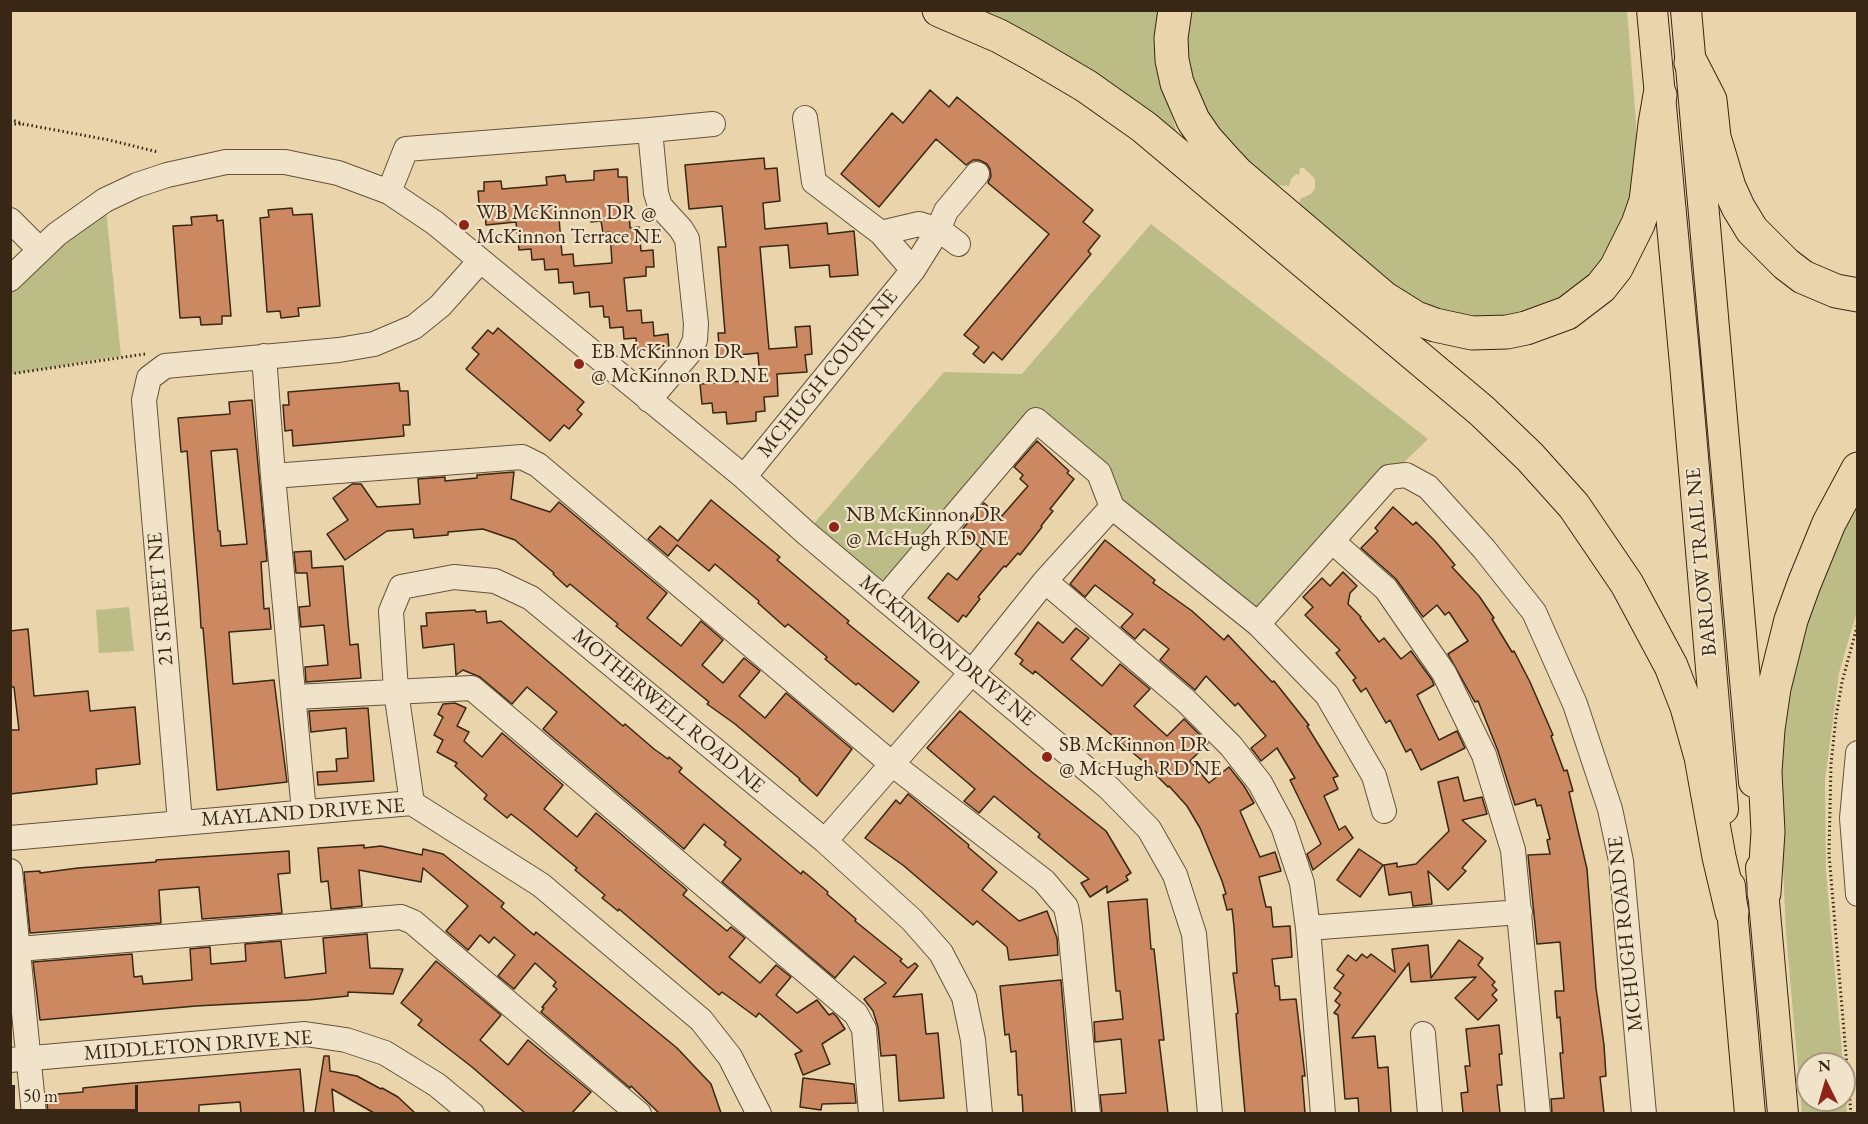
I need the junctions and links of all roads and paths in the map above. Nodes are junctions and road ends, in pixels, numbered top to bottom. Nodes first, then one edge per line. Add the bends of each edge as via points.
1 (939, 10) edge
2 (1175, 10) edge
3 (1652, 10) edge
4 (1686, 10) edge
5 (1691, 63) junction
6 (1660, 95) junction
7 (805, 118) dead end
8 (10, 119) edge
9 (10, 124) edge
10 (23, 124) junction
11 (713, 124) dead end
12 (650, 130) junction
13 (158, 152) dead end
14 (977, 174) dead end
15 (389, 192) junction
16 (10, 220) edge
17 (938, 230) junction
18 (881, 233) junction
19 (958, 244) dead end
20 (40, 250) junction
21 (480, 261) junction
22 (913, 270) junction
23 (10, 279) edge
24 (1857, 294) edge
25 (264, 357) junction
26 (157, 372) junction
27 (10, 374) edge
28 (649, 400) junction
29 (1857, 469) edge
30 (273, 476) junction
31 (744, 477) junction
32 (1112, 507) junction
33 (1332, 541) junction
34 (1045, 581) junction
35 (884, 599) junction
36 (1258, 624) junction
37 (972, 672) junction
38 (396, 691) junction
39 (295, 697) junction
40 (1857, 762) edge
41 (892, 764) junction
42 (412, 803) junction
43 (1384, 811) dead end
44 (304, 813) junction
45 (180, 822) junction
46 (10, 838) edge
47 (825, 841) junction
48 (10, 871) edge
49 (1764, 893) junction
50 (1857, 894) edge
51 (1520, 912) junction
52 (1732, 912) junction
53 (1308, 928) junction
54 (19, 949) junction
55 (1423, 1034) dead end
56 (20, 1060) edge
57 (34, 1113) edge
58 (472, 1113) edge
59 (639, 1113) edge
60 (759, 1113) edge
61 (871, 1113) edge
62 (980, 1113) edge
63 (1088, 1113) edge
64 (1210, 1113) edge
65 (1323, 1113) edge
66 (1430, 1113) edge
67 (1538, 1113) edge
68 (1644, 1113) edge
69 (1750, 1113) edge
70 (1783, 1113) edge

1 - 52 highway via 1030,52 1144,128 1482,411 1530,457 1593,532 1627,584 1671,666 1701,757
2 - 6 highway via 1172,60 1177,83 1193,120 1223,158 1384,298 1416,318 1463,331 1490,333 1526,328 1567,313 1601,287 1628,248 1646,201
3 - 6 main road, BARLOW TRAIL NE
4 - 5 main road, BARLOW TRAIL NE
5 - 24 highway via 1710,100 1714,137 1729,188 1752,230 1803,277 1836,291
5 - 49 main road, BARLOW TRAIL NE
6 - 52 main road, BARLOW TRAIL NE
7 - 18 street via 814,182
8 - 10 path
9 - 10 path
10 - 13 path
11 - 12 street
12 - 15 street via 406,149
12 - 28 street via 660,206 687,239 696,324 689,353
14 - 17 street, MCHUGH COURT NE via 946,211
15 - 20 street, MCKINNON DRIVE NE via 338,173 285,162 226,162 167,175 126,190 81,215
15 - 21 street, MCKINNON DRIVE NE via 435,223
16 - 20 street
17 - 18 street via 919,224
17 - 19 street
17 - 22 street, MCHUGH COURT NE
18 - 22 street
20 - 23 street, MCKINNON DRIVE NE
21 - 25 street via 440,306 414,327 374,344
21 - 28 street, MCKINNON DRIVE NE
22 - 31 street, MCHUGH COURT NE
25 - 26 street
25 - 30 street
26 - 27 path via 153,354
26 - 45 street, 21 STREET NE via 144,400 144,412
28 - 31 street, MCKINNON DRIVE NE
29 - 49 highway via 1829,522 1804,584 1774,688 1765,772 1768,832
30 - 39 street
30 - 41 street via 522,457 538,465
31 - 35 street, MCKINNON DRIVE NE
32 - 34 street
32 - 35 street via 1099,473 1036,420
32 - 36 street
33 - 36 street, MCHUGH ROAD NE
33 - 51 street via 1386,589 1443,673 1484,755 1513,850
33 - 68 street, MCHUGH ROAD NE via 1389,477 1406,475 1428,487 1534,612 1575,704 1610,809 1621,861
34 - 37 street
34 - 53 street via 1186,701 1231,746 1260,783 1283,826 1302,883
35 - 37 street, MCKINNON DRIVE NE
36 - 43 street via 1327,695 1374,776
37 - 41 street
37 - 64 street, MCKINNON DRIVE NE via 1109,788 1149,829 1170,866 1194,934
38 - 39 street
38 - 42 street, MOTHERWELL ROAD NE
38 - 47 street, MOTHERWELL ROAD NE via 391,611 401,587 454,577 495,581 531,598
38 - 61 street via 472,688 856,1014 864,1029
39 - 44 street
40 - 50 street via 1852,818
41 - 47 street
41 - 63 street via 1044,881 1066,907
42 - 44 street, MAYLAND DRIVE NE
42 - 60 street, MAYLAND DRIVE NE via 541,885 700,1020 730,1057
44 - 45 street, MAYLAND DRIVE NE
45 - 46 street, MAYLAND DRIVE NE
47 - 62 street, MOTHERWELL ROAD NE via 912,920 941,952 964,997 973,1040
48 - 54 street
49 - 70 main road, BARLOW TRAIL NE
51 - 53 street
51 - 67 street
52 - 69 main road, BARLOW TRAIL NE
53 - 65 street
54 - 56 street
54 - 59 street via 401,917 413,922
55 - 66 street
56 - 57 street
56 - 58 street, MIDDLETON DRIVE NE via 305,1034 346,1040 385,1053 437,1085

